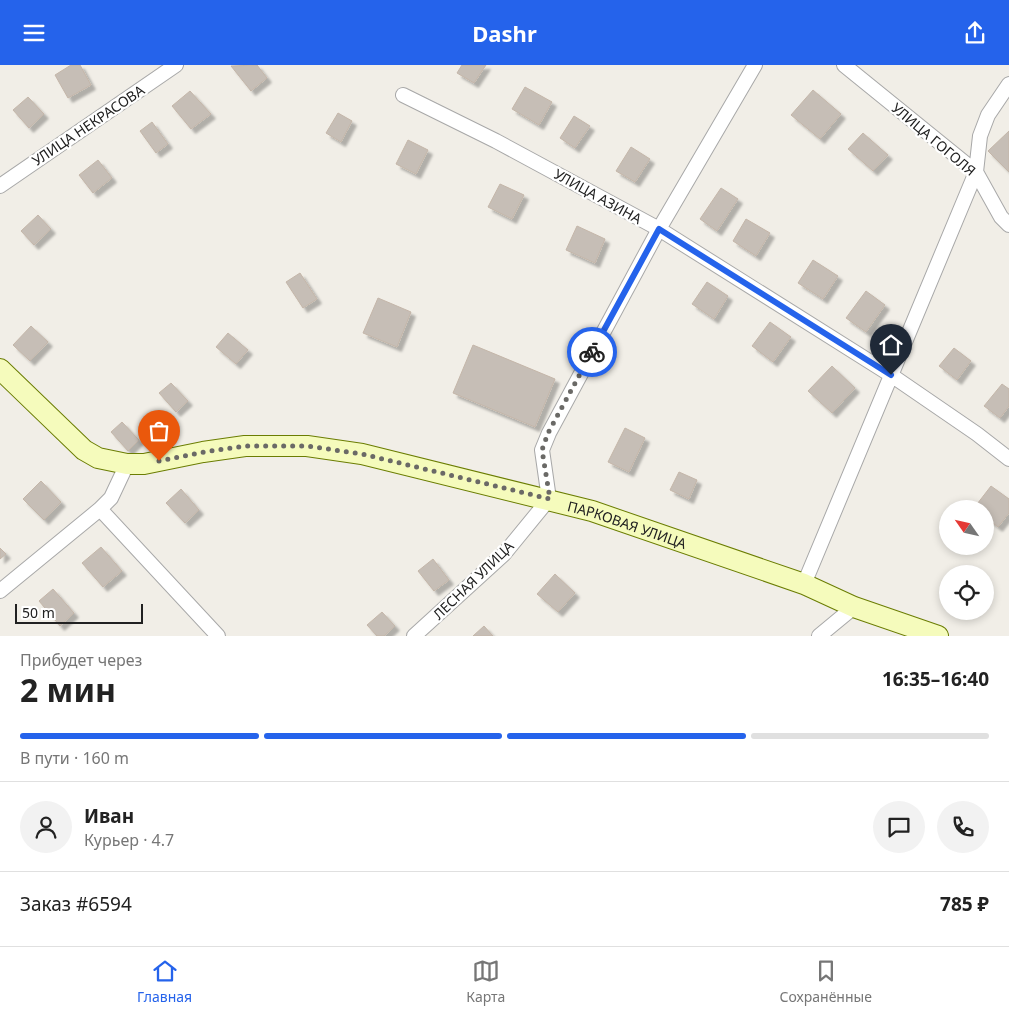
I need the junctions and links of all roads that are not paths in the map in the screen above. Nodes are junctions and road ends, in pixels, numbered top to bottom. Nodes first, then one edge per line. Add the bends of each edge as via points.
1 (176, 65) edge
2 (755, 65) edge
3 (844, 65) edge
4 (1009, 84) edge
5 (403, 95) dead end
6 (976, 172) junction
7 (0, 186) edge
8 (1009, 225) edge
9 (659, 229) junction
10 (0, 369) edge
11 (891, 375) junction
12 (1009, 459) edge
13 (127, 464) junction
14 (550, 499) junction
15 (100, 509) junction
16 (804, 583) junction
17 (0, 591) edge
18 (854, 607) junction
19 (218, 636) edge
20 (414, 636) edge
21 (819, 636) edge
22 (938, 636) edge

1 - 7 street, УЛИЦА НЕКРАСОВА
2 - 9 street
3 - 6 street, УЛИЦА ГОГОЛЯ
4 - 6 street via 988,115 980,136
5 - 9 street, УЛИЦА АЗИНА
6 - 8 street, УЛИЦА ГОГОЛЯ via 1001,217
6 - 11 street
9 - 11 street, УЛИЦА АЗИНА
9 - 14 street via 548,433 542,450
10 - 13 main road, ПАРКОВАЯ УЛИЦА via 84,450 98,458
11 - 12 street, УЛИЦА АЗИНА
11 - 16 street
13 - 14 main road, ПАРКОВАЯ УЛИЦА via 144,464 245,446 307,446 371,456
13 - 15 street via 111,498
14 - 16 main road, ПАРКОВАЯ УЛИЦА
14 - 20 street, ЛЕСНАЯ УЛИЦА via 504,554
15 - 17 street
15 - 19 street
16 - 18 main road, ПАРКОВАЯ УЛИЦА
18 - 21 street
18 - 22 main road, ПАРКОВАЯ УЛИЦА

